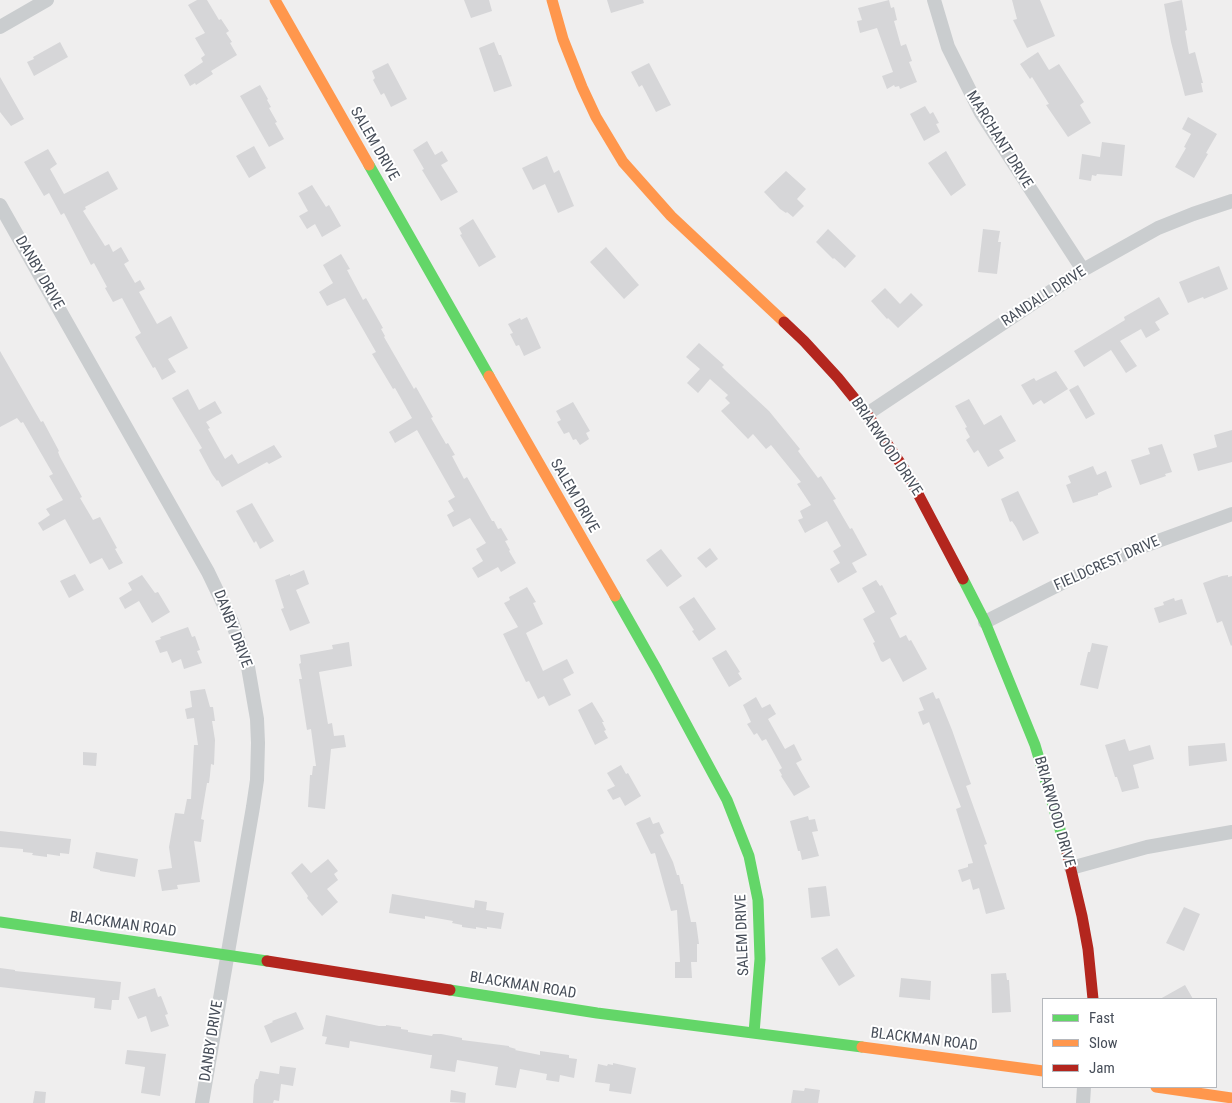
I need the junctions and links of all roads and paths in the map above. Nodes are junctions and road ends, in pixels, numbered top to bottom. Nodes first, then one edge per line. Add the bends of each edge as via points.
1 (47, 0) edge
2 (275, 0) edge
3 (552, 0) edge
4 (934, 0) edge
5 (0, 27) edge
6 (1232, 201) edge
7 (0, 205) edge
8 (1083, 270) junction
9 (867, 414) junction
10 (1232, 514) edge
11 (985, 622) junction
12 (1232, 832) edge
13 (1071, 868) junction
14 (0, 922) edge
15 (227, 955) junction
16 (1093, 998) edge
17 (754, 1033) junction
18 (1042, 1070) edge
19 (1084, 1088) edge
20 (1163, 1088) edge
21 (1232, 1098) edge
22 (202, 1103) edge
23 (1082, 1103) edge

1 - 5 street
2 - 17 street, SALEM DRIVE via 657,670 730,807 749,856 758,900 760,960
3 - 9 street, BRIARWOOD DRIVE via 582,87 623,162 671,216 804,341
4 - 8 street, MARCHANT DRIVE via 948,47 976,104
6 - 8 street, RANDALL DRIVE via 1173,222
7 - 15 street, DANBY DRIVE via 208,572 242,644 255,702 258,763
8 - 9 street, RANDALL DRIVE
9 - 11 street, BRIARWOOD DRIVE via 907,473
10 - 11 street, FIELDCREST DRIVE via 1136,549
11 - 13 street, BRIARWOOD DRIVE via 1035,745
12 - 13 street via 1147,847
13 - 16 street, BRIARWOOD DRIVE via 1088,950
14 - 15 street, BLACKMAN ROAD
15 - 17 street, BLACKMAN ROAD via 597,1013
15 - 22 street, DANBY DRIVE
17 - 18 street, BLACKMAN ROAD
19 - 23 street
20 - 21 street

